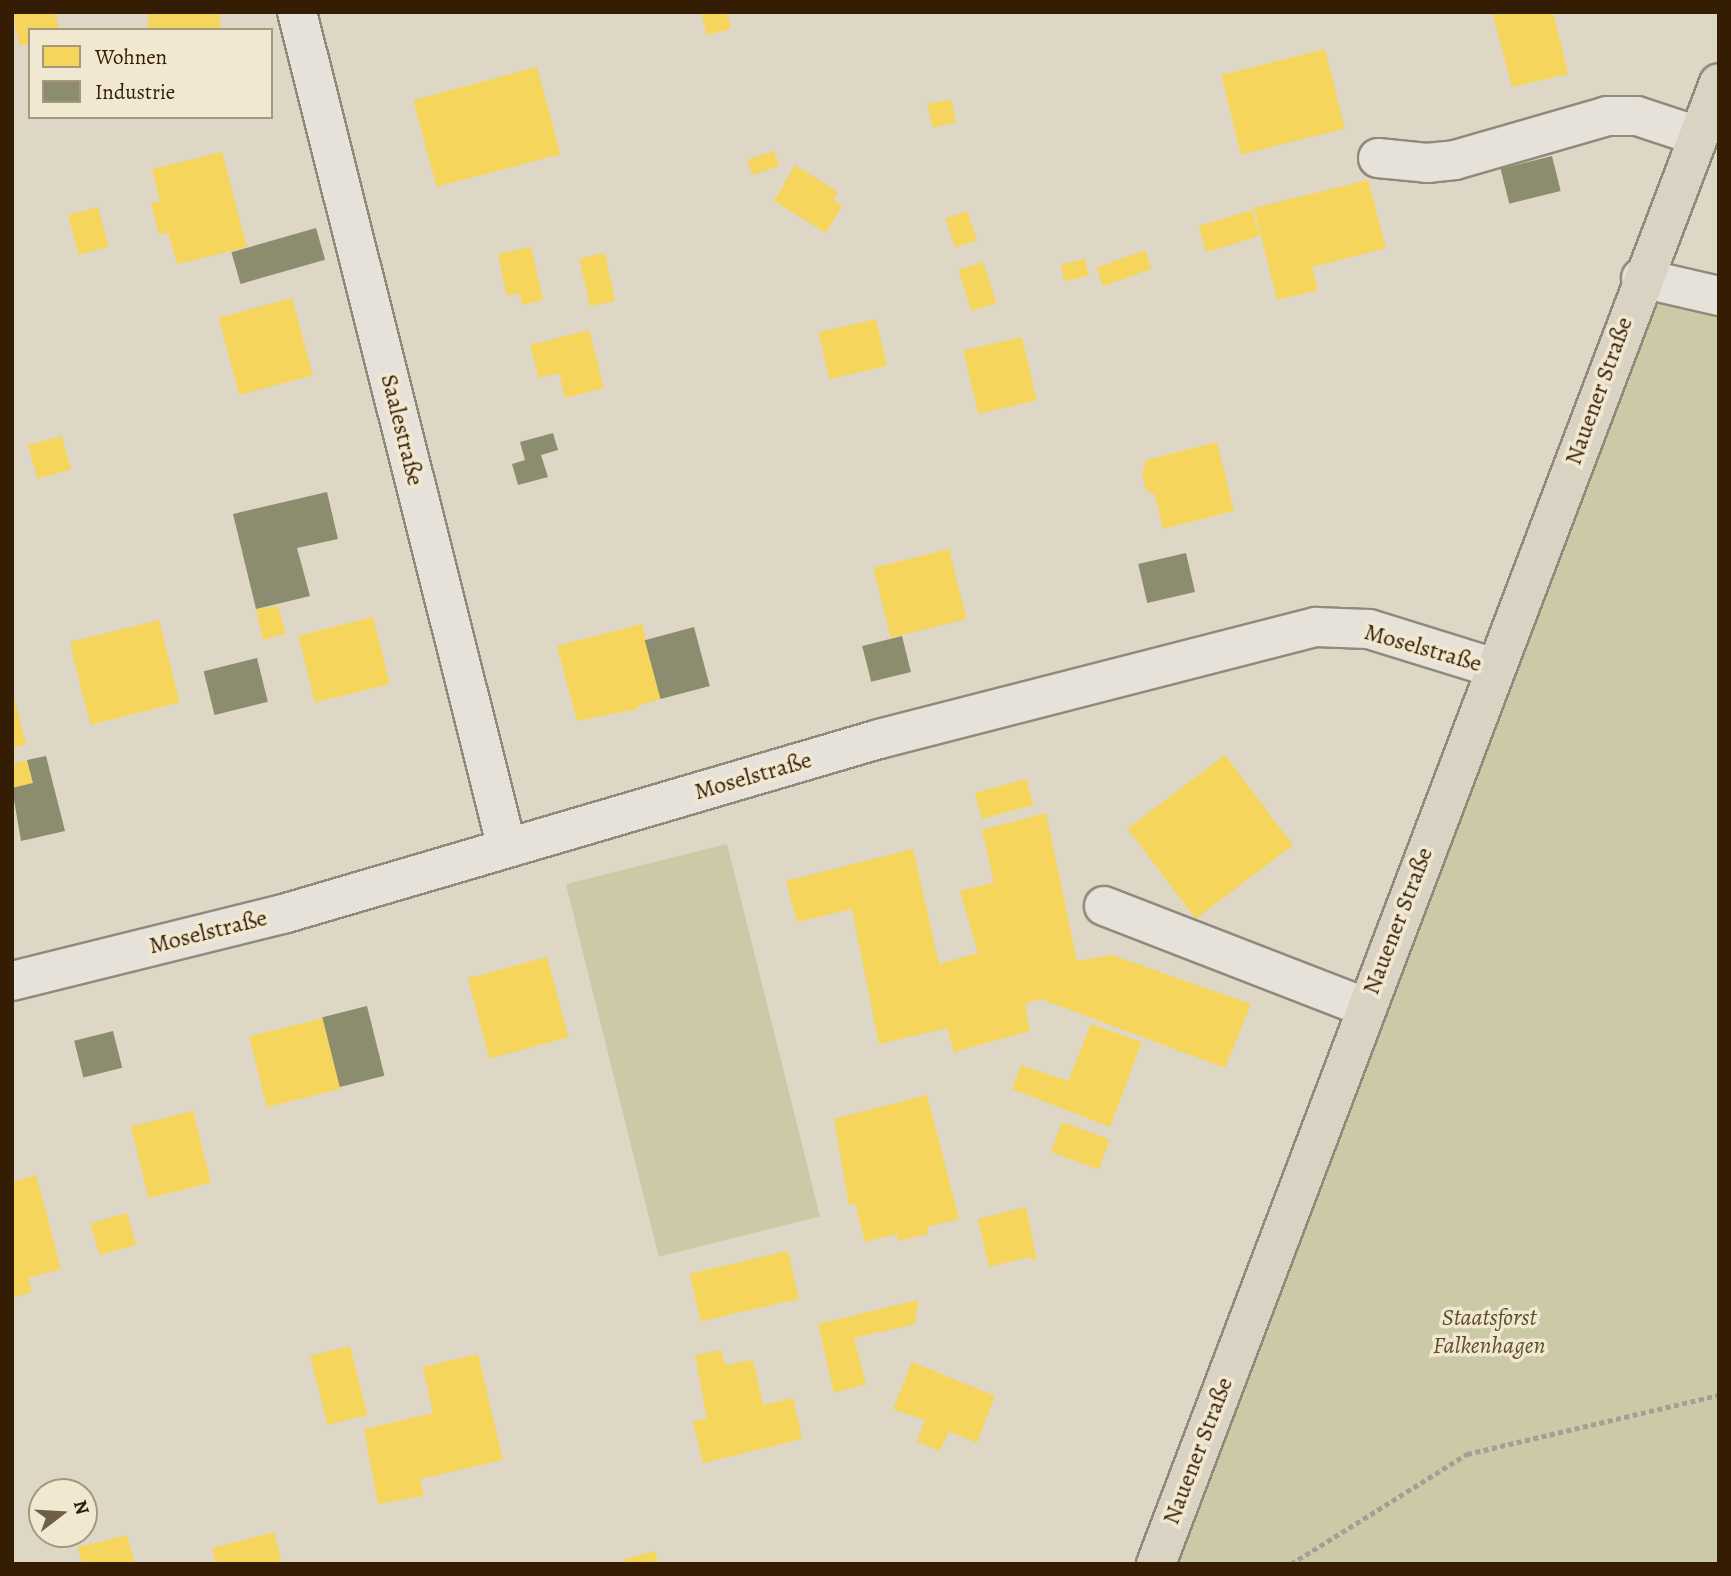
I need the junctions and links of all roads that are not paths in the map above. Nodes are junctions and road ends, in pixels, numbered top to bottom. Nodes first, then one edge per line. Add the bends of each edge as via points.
1 (297, 12) edge
2 (1719, 83) edge
3 (1698, 136) junction
4 (1378, 158) dead end
5 (1641, 278) junction
6 (1719, 296) edge
7 (1496, 668) junction
8 (507, 848) junction
9 (1104, 906) dead end
10 (12, 981) edge
11 (1365, 1007) junction
12 (1156, 1564) edge

1 - 8 street, Saalestraße
2 - 3 main road, Nauener Straße
3 - 4 street via 1637,116 1607,116 1455,160 1427,163
3 - 5 main road, Nauener Straße
5 - 6 street
5 - 7 main road, Nauener Straße
7 - 8 street, Moselstraße via 1369,629 1316,627 879,739
7 - 11 main road, Nauener Straße
8 - 10 street, Moselstraße via 283,914
9 - 11 street
11 - 12 main road, Nauener Straße

